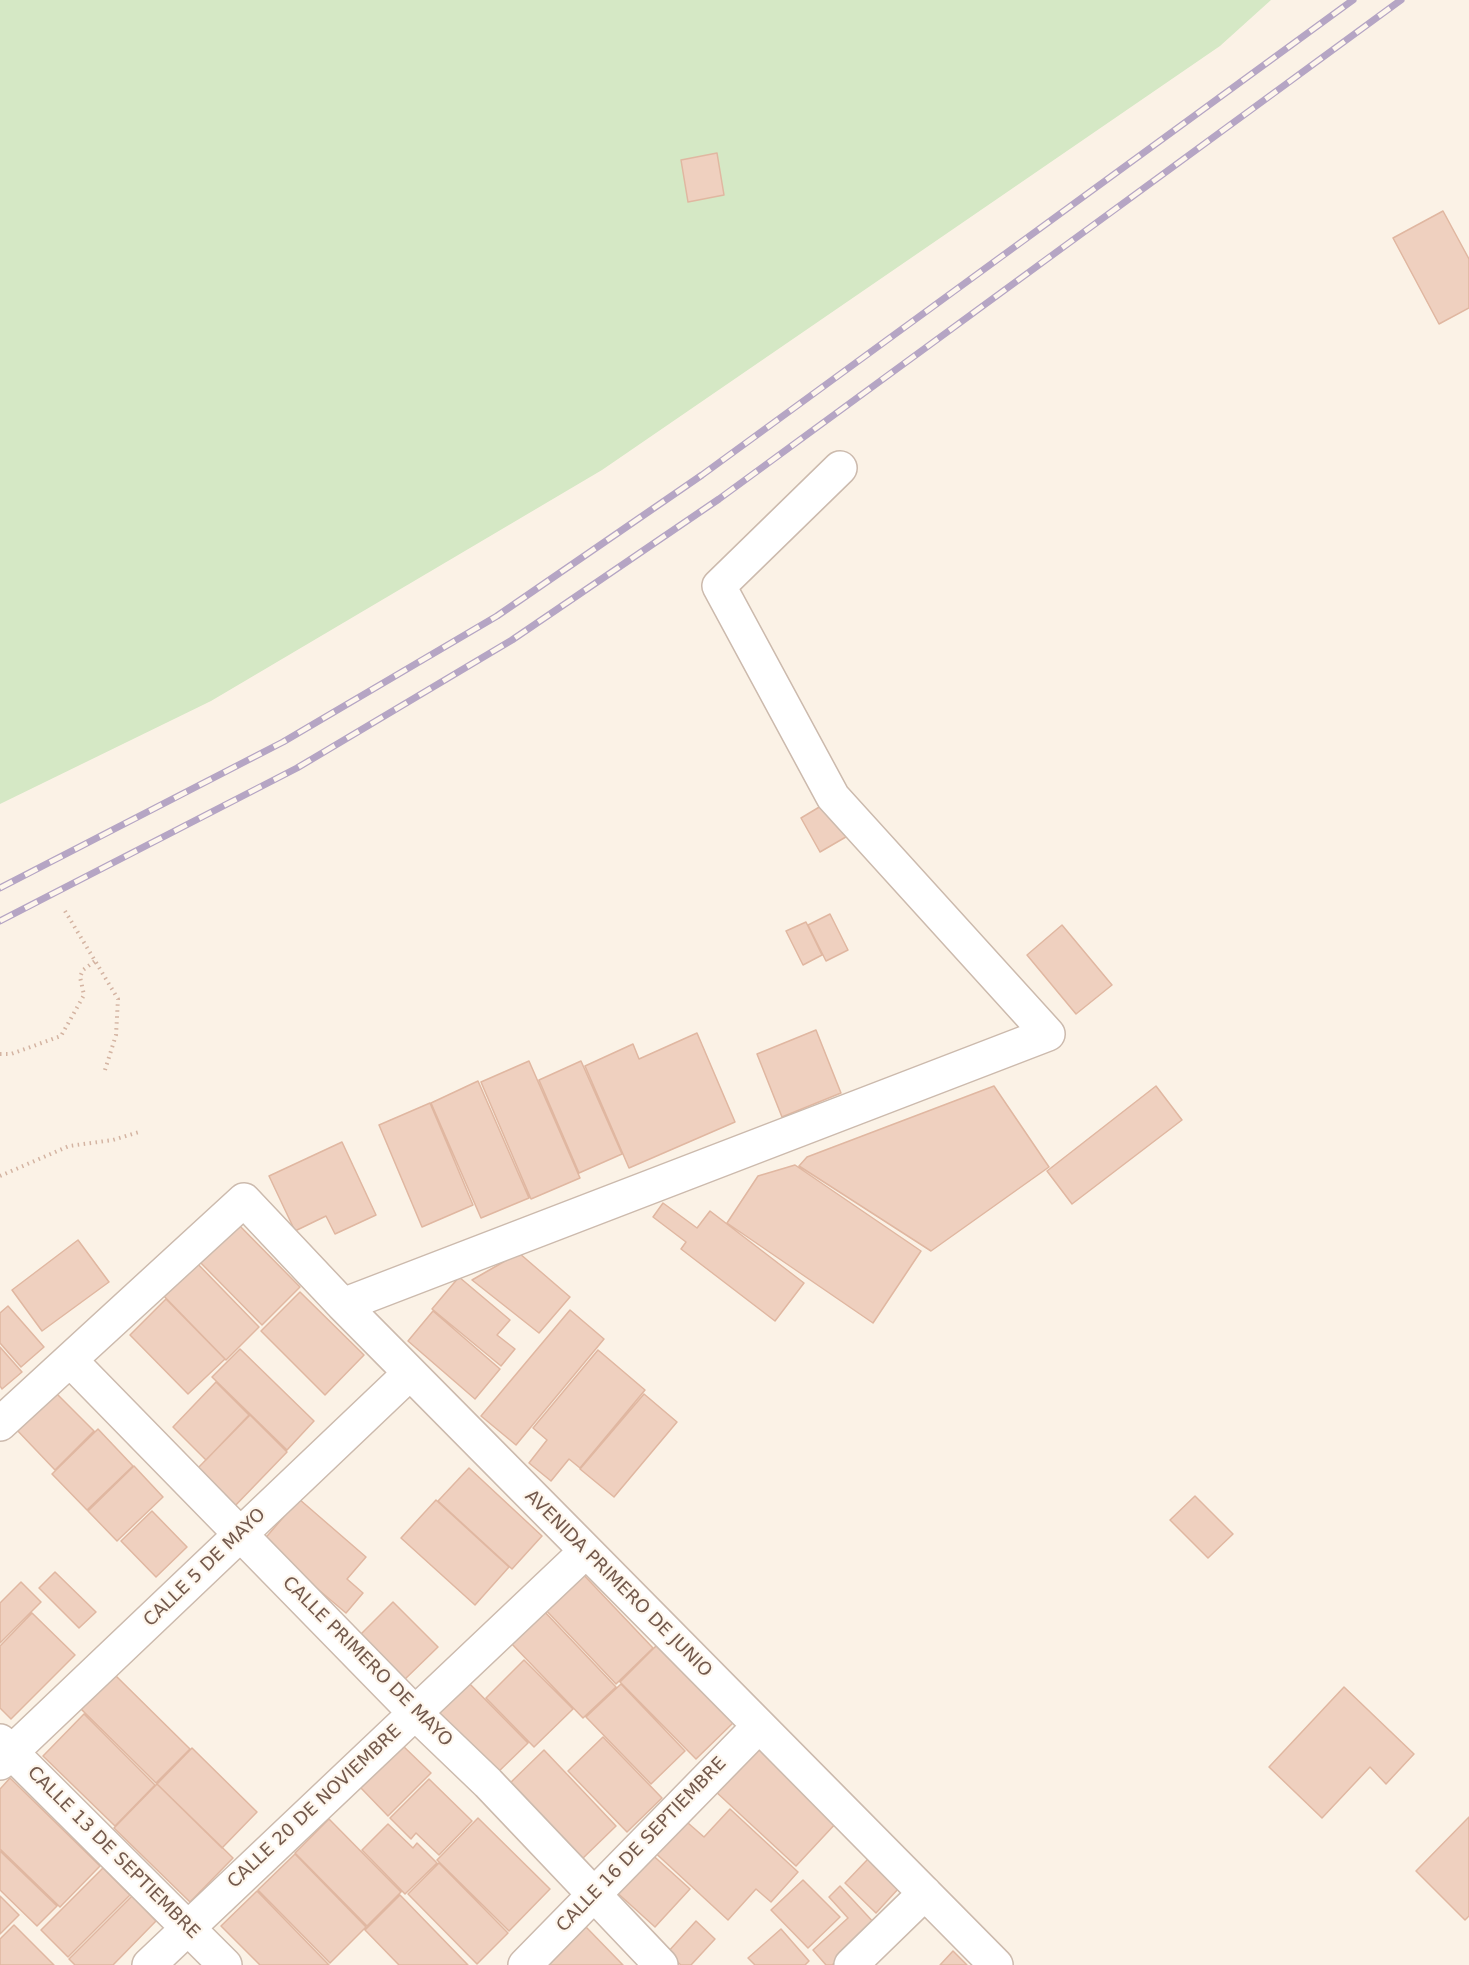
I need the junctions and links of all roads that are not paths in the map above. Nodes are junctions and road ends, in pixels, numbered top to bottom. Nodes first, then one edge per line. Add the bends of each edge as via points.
1 (840, 468) dead end
2 (342, 1305) junction
3 (71, 1361) junction
4 (410, 1373) junction
5 (0, 1424) edge
6 (240, 1534) junction
7 (586, 1551) junction
8 (415, 1713) junction
9 (759, 1726) junction
10 (4, 1752) edge
11 (925, 1893) junction
12 (593, 1895) junction
13 (188, 1928) junction
14 (148, 1965) edge
15 (225, 1965) edge
16 (525, 1965) edge
17 (661, 1965) edge
18 (851, 1965) edge
19 (996, 1965) edge

1 - 2 street via 718,586 833,797 1048,1034
2 - 3 street, AVENIDA PRIMERO DE JUNIO via 244,1200
2 - 4 street, AVENIDA PRIMERO DE JUNIO
3 - 5 street
3 - 6 street, CALLE PRIMERO DE MAYO
4 - 6 street, CALLE 5 DE MAYO
4 - 7 street, AVENIDA PRIMERO DE JUNIO
6 - 8 street, CALLE PRIMERO DE MAYO
6 - 10 street, CALLE 5 DE MAYO
7 - 8 street, CALLE 20 DE NOVIEMBRE
7 - 9 street, AVENIDA PRIMERO DE JUNIO
8 - 12 street, CALLE PRIMERO DE MAYO via 488,1783
8 - 13 street, CALLE 20 DE NOVIEMBRE
9 - 11 street, AVENIDA PRIMERO DE JUNIO
9 - 12 street, CALLE 16 DE SEPTIEMBRE
10 - 13 street, CALLE 13 DE SEPTIEMBRE
11 - 18 street
11 - 19 street, AVENIDA PRIMERO DE JUNIO
12 - 16 street, CALLE 16 DE SEPTIEMBRE
12 - 17 street, CALLE PRIMERO DE MAYO
13 - 14 street, CALLE 20 DE NOVIEMBRE
13 - 15 street, CALLE 13 DE SEPTIEMBRE

